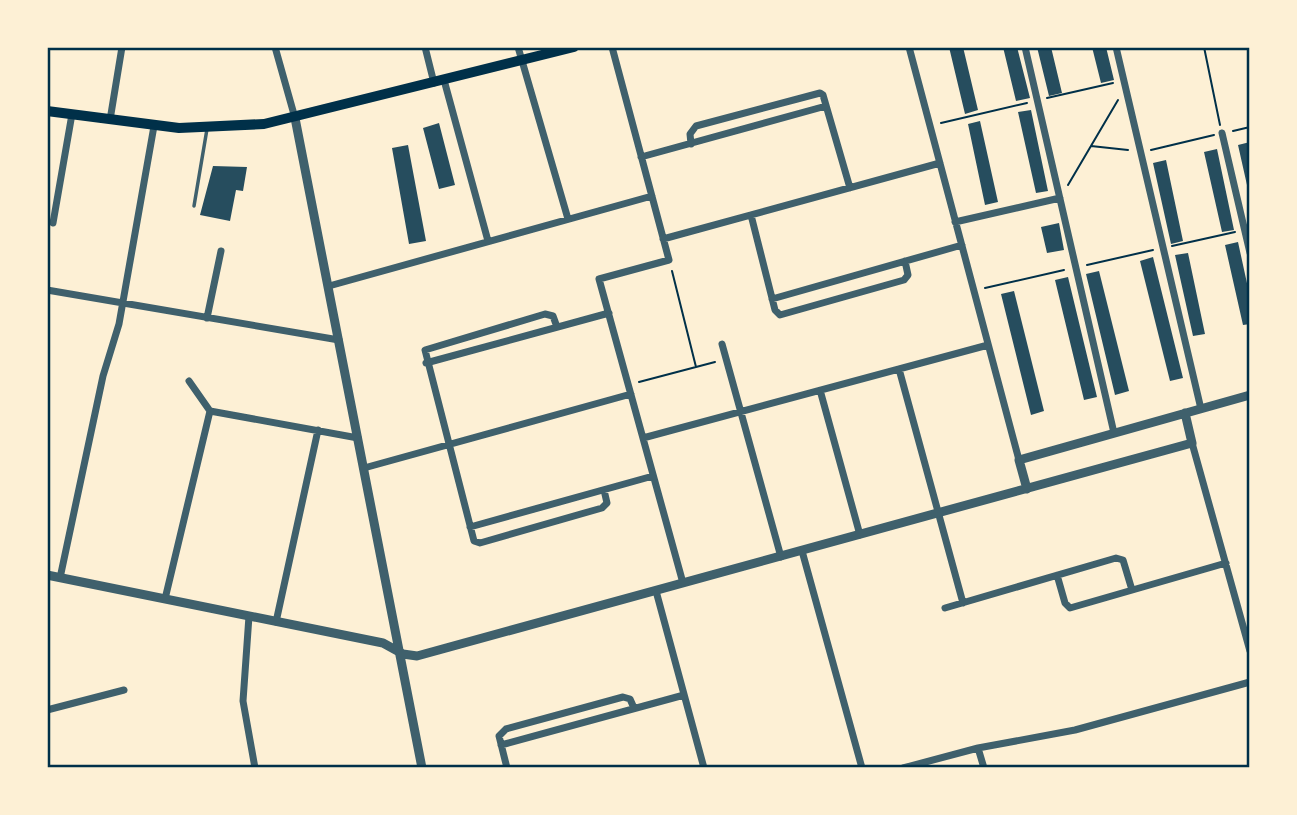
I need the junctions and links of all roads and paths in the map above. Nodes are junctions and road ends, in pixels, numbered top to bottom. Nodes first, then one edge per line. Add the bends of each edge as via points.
1 (122, 47) edge
2 (275, 47) edge
3 (425, 47) edge
4 (518, 47) edge
5 (574, 47) edge
6 (612, 47) edge
7 (909, 47) edge
8 (1025, 47) edge
9 (1116, 47) edge
10 (1204, 47) edge
11 (521, 61) junction
12 (439, 81) junction
13 (1125, 84) junction
14 (1037, 101) junction
15 (826, 106) junction
16 (47, 111) edge
17 (72, 114) junction
18 (295, 118) junction
19 (110, 120) junction
20 (930, 125) junction
21 (154, 126) junction
22 (1250, 127) edge
23 (207, 128) junction
24 (1222, 133) junction
25 (691, 144) junction
26 (1091, 146) junction
27 (1141, 152) junction
28 (642, 157) junction
29 (940, 163) junction
30 (850, 188) junction
31 (652, 196) junction
32 (1060, 198) junction
33 (194, 206) dead end
34 (751, 215) junction
35 (568, 219) junction
36 (955, 222) junction
37 (54, 223) dead end
38 (1244, 229) junction
39 (663, 239) junction
40 (488, 242) junction
41 (962, 245) junction
42 (1163, 248) junction
43 (221, 251) dead end
44 (1250, 253) edge
45 (669, 260) junction
46 (905, 261) junction
47 (1076, 268) junction
48 (329, 286) junction
49 (47, 289) edge
50 (974, 291) junction
51 (772, 299) junction
52 (122, 303) junction
53 (609, 313) junction
54 (207, 318) junction
55 (557, 327) junction
56 (339, 340) junction
57 (722, 344) dead end
58 (988, 345) junction
59 (726, 359) junction
60 (426, 363) junction
61 (696, 367) junction
62 (899, 369) junction
63 (189, 382) dead end
64 (628, 385) junction
65 (820, 390) junction
66 (631, 394) junction
67 (1250, 396) edge
68 (1201, 409) junction
69 (210, 411) junction
70 (741, 412) junction
71 (1185, 413) junction
72 (318, 430) junction
73 (1114, 433) junction
74 (358, 438) junction
75 (643, 438) junction
76 (1192, 443) junction
77 (448, 444) junction
78 (1020, 460) junction
79 (364, 468) junction
80 (653, 476) junction
81 (1027, 489) junction
82 (604, 490) junction
83 (939, 513) junction
84 (470, 527) junction
85 (860, 535) junction
86 (802, 551) junction
87 (780, 557) junction
88 (1226, 564) junction
89 (47, 575) edge
90 (1057, 575) junction
91 (61, 578) junction
92 (683, 583) junction
93 (656, 590) junction
94 (1132, 590) junction
95 (165, 599) junction
96 (963, 603) junction
97 (946, 608) dead end
98 (249, 616) junction
99 (276, 622) junction
100 (399, 651) junction
101 (1250, 651) edge
102 (1250, 682) edge
103 (124, 690) dead end
104 (684, 695) junction
105 (634, 708) junction
106 (47, 710) edge
107 (501, 745) junction
108 (978, 748) junction
109 (255, 768) edge
110 (422, 768) edge
111 (507, 768) edge
112 (704, 768) edge
113 (862, 768) edge
114 (903, 768) edge
115 (984, 768) edge

1 - 19 street
2 - 18 street
3 - 12 street
4 - 11 street
5 - 11 main road
6 - 28 street
7 - 20 street
8 - 14 street
9 - 13 street
10 - 24 path
11 - 12 main road
11 - 35 street
12 - 18 main road
12 - 40 street
13 - 14 path
13 - 26 path
13 - 27 street
14 - 20 path
14 - 32 street
15 - 25 street
15 - 25 street via 820,93 699,125 691,130
15 - 30 street
16 - 17 main road
17 - 19 main road
17 - 37 street
18 - 23 main road
18 - 48 street
19 - 21 main road
20 - 29 street
21 - 23 main road
21 - 52 street
22 - 24 path
23 - 33 lane
24 - 27 path
24 - 38 street
25 - 28 street
26 - 27 path
26 - 32 path
27 - 42 street
28 - 31 street
29 - 30 street
29 - 36 street
30 - 34 street
31 - 35 street
31 - 39 street
32 - 36 street
32 - 47 street
34 - 39 street
34 - 51 street
35 - 40 street
36 - 41 street
38 - 42 path
38 - 44 street
39 - 45 street
40 - 48 street
41 - 46 street
41 - 50 street
42 - 47 path
42 - 68 street
43 - 54 street
45 - 53 street via 599,279
45 - 61 path
46 - 51 street
46 - 51 street via 908,275 904,280 783,314 776,312
47 - 50 path
47 - 73 street
48 - 56 street
49 - 52 street
50 - 58 street
52 - 54 street
52 - 91 street
53 - 55 street
53 - 64 street
54 - 56 street
55 - 60 street
55 - 60 street via 553,316 545,314 425,350
56 - 74 street
57 - 59 street
58 - 62 street
58 - 78 street
59 - 61 path
59 - 70 street
60 - 77 street
61 - 64 path
62 - 65 street
62 - 83 street
63 - 69 street
64 - 66 street
65 - 70 street
65 - 85 street
66 - 75 street
66 - 77 street
67 - 68 street
68 - 71 street
69 - 72 street
69 - 95 street
70 - 75 street
70 - 87 street
71 - 73 street
71 - 76 street
72 - 74 street
72 - 99 street
73 - 78 street
74 - 79 street
75 - 80 street
76 - 81 street
76 - 88 street
77 - 79 street
77 - 84 street
78 - 81 street
79 - 100 street
80 - 82 street
80 - 92 street
81 - 83 street
82 - 84 street
82 - 84 street via 607,503 602,508 476,542
83 - 85 street
83 - 96 street
85 - 86 street
86 - 87 street
86 - 113 street
87 - 92 street
88 - 94 street
88 - 101 street
89 - 91 street
90 - 94 street via 1118,557
90 - 94 street via 1070,608
90 - 96 street
91 - 95 street
92 - 93 street
93 - 100 street via 417,656
93 - 104 street
95 - 98 street
96 - 97 street
98 - 99 street
98 - 109 street via 243,701
99 - 100 street via 383,643
100 - 110 street
102 - 108 street via 1075,730
103 - 106 street
104 - 105 street
104 - 112 street
105 - 107 street
105 - 107 street via 630,699 623,697 506,729 499,736
107 - 111 street
108 - 114 street
108 - 115 street

